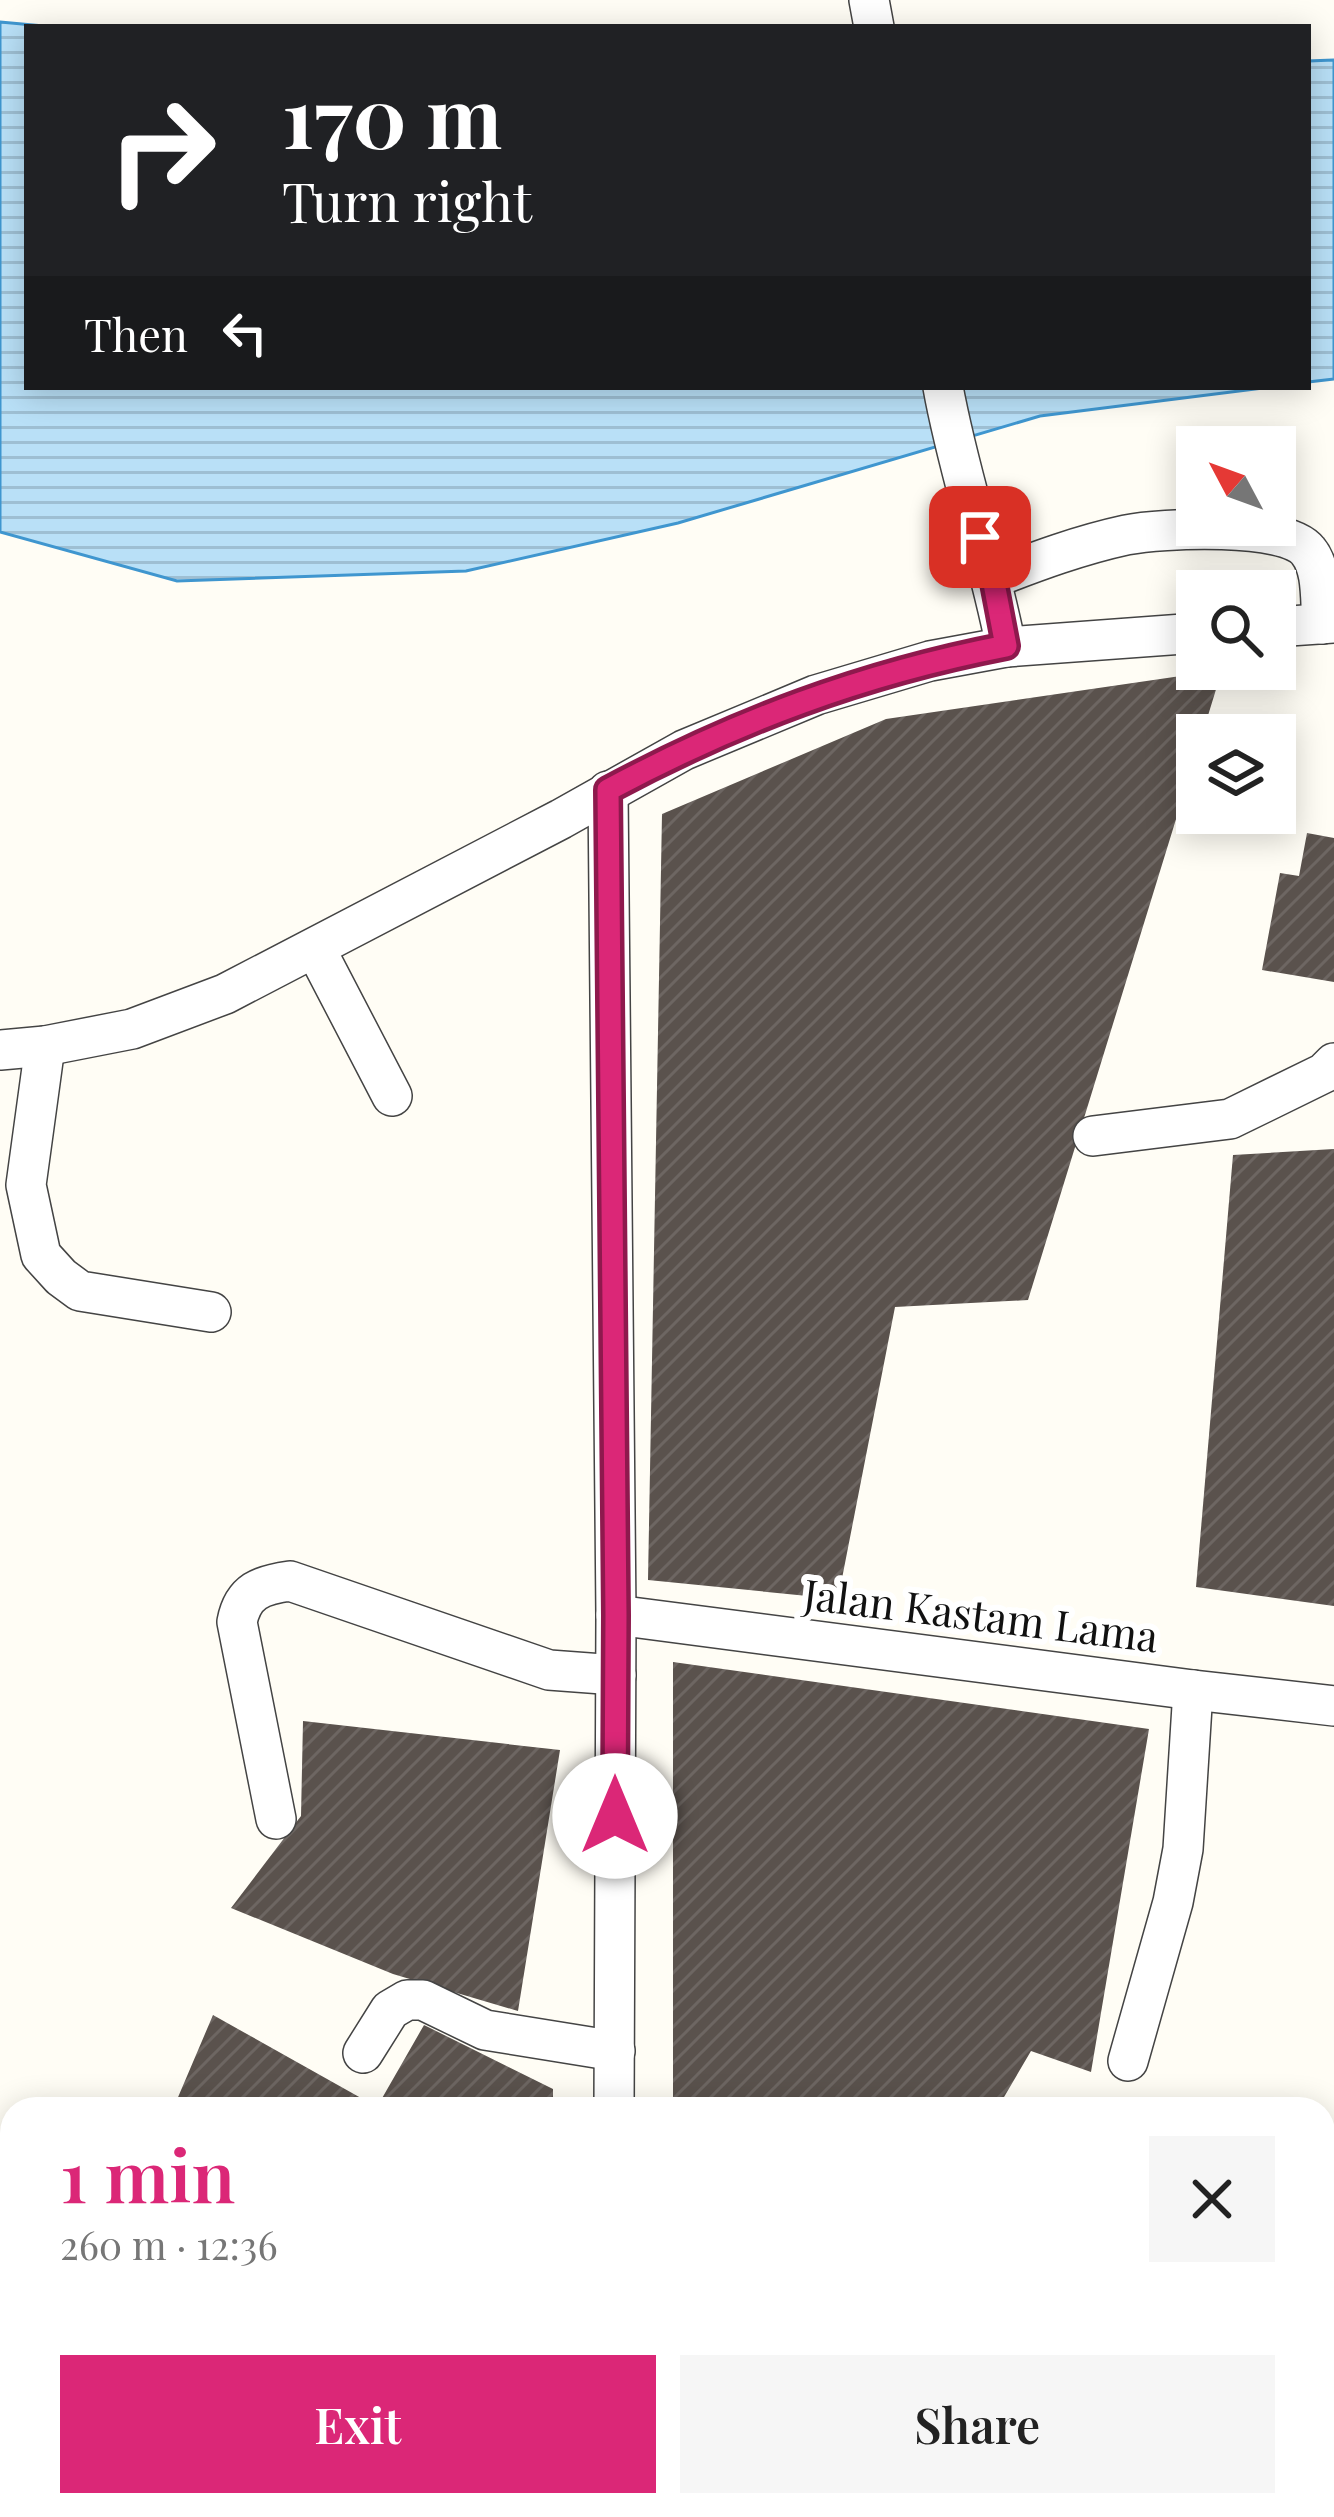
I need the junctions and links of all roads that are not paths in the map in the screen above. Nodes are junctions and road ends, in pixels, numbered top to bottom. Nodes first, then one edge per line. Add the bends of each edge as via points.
1 (944, 390) edge
2 (993, 578) junction
3 (1328, 623) edge
4 (1296, 625) edge
5 (1176, 634) edge
6 (1006, 646) junction
7 (608, 790) junction
8 (314, 948) junction
9 (45, 1046) junction
10 (0, 1049) edge
11 (1334, 1063) edge
12 (392, 1096) dead end
13 (1093, 1136) dead end
14 (212, 1312) dead end
15 (616, 1615) junction
16 (616, 1675) junction
17 (1193, 1690) junction
18 (1334, 1706) edge
19 (276, 1819) dead end
20 (615, 2051) junction
21 (362, 2053) dead end
22 (1128, 2061) dead end
23 (614, 2097) edge

1 - 2 street
2 - 3 street via 1131,534 1246,529 1306,547
2 - 6 street
3 - 4 street
5 - 6 street
6 - 7 street via 816,695
7 - 8 street
7 - 15 street
8 - 9 street via 132,1029
8 - 12 street
9 - 10 street
9 - 14 street via 26,1185 41,1255 80,1291
11 - 13 street via 1230,1119
15 - 16 street
15 - 17 street, Jalan Kastam Lama
16 - 19 street via 549,1670 290,1581 268,1584 250,1592 236,1622
16 - 20 street
17 - 18 street, Jalan Kastam Lama
17 - 22 street via 1184,1849
20 - 21 street via 485,2030 423,2000 406,2000
20 - 23 street

